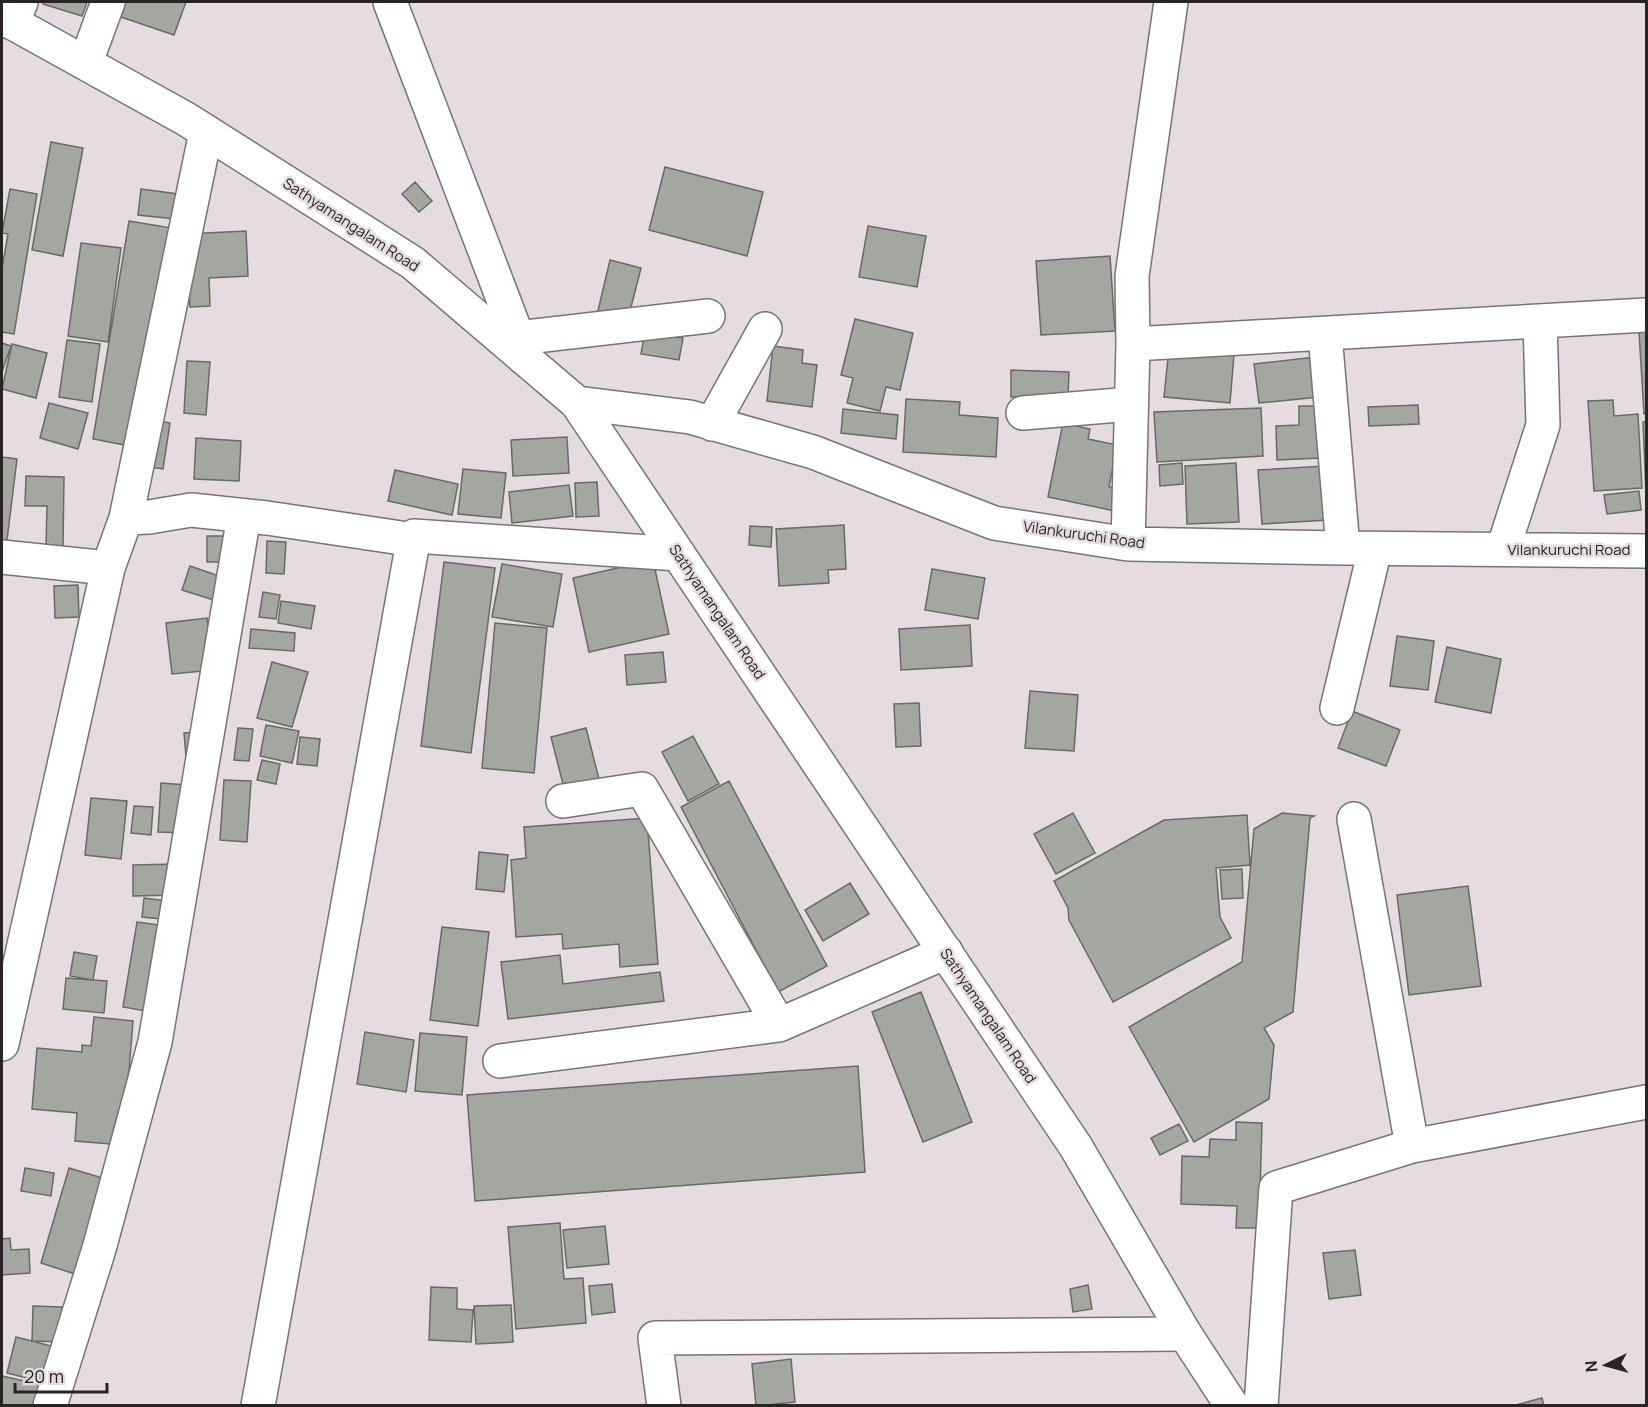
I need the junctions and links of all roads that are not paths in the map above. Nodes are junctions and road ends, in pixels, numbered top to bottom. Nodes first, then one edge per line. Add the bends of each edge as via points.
1 (108, 2) edge
2 (390, 2) edge
3 (1171, 2) edge
4 (12, 15) edge
5 (86, 62) junction
6 (206, 132) junction
7 (1647, 315) edge
8 (708, 316) dead end
9 (1540, 321) junction
10 (765, 329) dead end
11 (1325, 334) junction
12 (1133, 344) junction
13 (521, 348) junction
14 (577, 403) junction
15 (1131, 404) junction
16 (1023, 413) dead end
17 (712, 423) junction
18 (244, 516) junction
19 (126, 518) junction
20 (414, 536) junction
21 (1128, 544) junction
22 (1343, 548) junction
23 (1375, 549) junction
24 (1503, 549) junction
25 (1647, 551) edge
26 (678, 554) junction
27 (2, 557) edge
28 (108, 568) junction
29 (1337, 708) dead end
30 (563, 801) dead end
31 (1354, 819) dead end
32 (946, 952) junction
33 (779, 1025) junction
34 (2, 1044) edge
35 (500, 1061) dead end
36 (1647, 1102) edge
37 (1412, 1146) junction
38 (1185, 1334) junction
39 (50, 1406) edge
40 (258, 1406) edge
41 (664, 1406) edge
42 (1232, 1406) edge
43 (1262, 1406) edge

1 - 5 main road
2 - 13 main road
3 - 12 main road via 1132,276
4 - 5 main road, Sathyamangalam Road
5 - 6 main road, Sathyamangalam Road
6 - 13 main road, Sathyamangalam Road via 413,263
6 - 19 main road
7 - 9 main road
8 - 13 main road
9 - 11 main road
9 - 24 main road via 1543,425
10 - 17 main road
11 - 12 main road
11 - 22 main road
12 - 15 main road
13 - 14 main road, Sathyamangalam Road
14 - 17 main road, Vilankuruchi Road
14 - 26 main road, Sathyamangalam Road
15 - 16 main road
15 - 21 main road
17 - 21 main road, Vilankuruchi Road via 813,452 993,523
18 - 19 main road via 191,510
18 - 20 main road via 408,539
18 - 39 main road via 155,1042 99,1249
19 - 28 main road
20 - 26 main road
20 - 40 main road
21 - 22 main road, Vilankuruchi Road
22 - 23 main road, Vilankuruchi Road
23 - 24 main road, Vilankuruchi Road
23 - 29 main road
24 - 25 main road, Vilankuruchi Road
26 - 32 main road, Sathyamangalam Road
27 - 28 main road
28 - 34 main road
30 - 33 main road via 642,789
31 - 37 main road
32 - 33 main road
32 - 38 main road, Sathyamangalam Road via 1076,1147
33 - 35 main road
36 - 37 main road
37 - 43 main road via 1276,1188
38 - 41 main road via 655,1338
38 - 42 main road, Sathyamangalam Road

